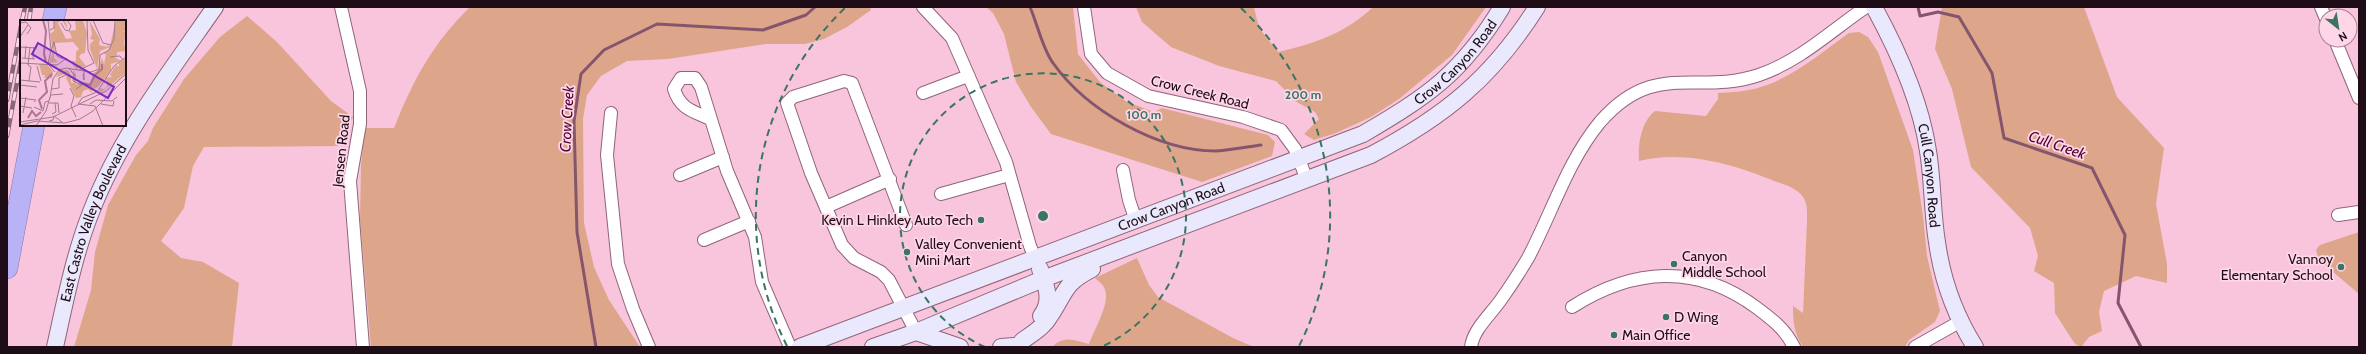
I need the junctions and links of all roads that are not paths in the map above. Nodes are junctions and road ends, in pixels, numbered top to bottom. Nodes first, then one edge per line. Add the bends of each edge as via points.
1 (56, 7) edge
2 (214, 7) edge
3 (341, 7) edge
4 (923, 7) edge
5 (1084, 7) edge
6 (1502, 7) edge
7 (1511, 7) edge
8 (1537, 7) edge
9 (1866, 7) edge
10 (1874, 7) edge
11 (53, 20) edge
12 (1487, 32) junction
13 (2338, 48) edge
14 (968, 76) junction
15 (923, 93) dead end
16 (2359, 98) edge
17 (611, 113) dead end
18 (710, 119) dead end
19 (34, 126) edge
20 (723, 157) junction
21 (1299, 159) junction
22 (1123, 170) dead end
23 (680, 175) dead end
24 (1009, 175) junction
25 (890, 179) junction
26 (1307, 180) junction
27 (941, 194) dead end
28 (826, 207) junction
29 (2359, 212) edge
30 (2338, 215) dead end
31 (1136, 220) junction
32 (749, 221) junction
33 (906, 225) dead end
34 (704, 240) dead end
35 (1126, 248) junction
36 (1035, 258) junction
37 (7, 268) edge
38 (1043, 279) junction
39 (903, 308) junction
40 (1572, 308) dead end
41 (1961, 320) junction
42 (916, 332) junction
43 (1017, 345) edge
44 (55, 347) edge
45 (363, 347) edge
46 (649, 347) edge
47 (790, 347) edge
48 (800, 347) edge
49 (873, 347) edge
50 (923, 347) edge
51 (960, 347) edge
52 (1001, 347) edge
53 (1471, 347) edge
54 (1794, 347) edge
55 (1915, 347) edge
56 (1975, 347) edge

1 - 11 highway
2 - 44 main road, East Castro Valley Boulevard via 144,109 106,176 78,247
3 - 45 street, Jensen Road via 360,91 360,124 350,181
4 - 14 street via 952,38
5 - 21 street, Crow Creek Road via 1091,54 1107,73 1148,96 1243,117 1281,130 1290,140
6 - 12 main road, Crow Canyon Road
7 - 12 main road via 1504,18
8 - 26 main road, Crow Canyon Road via 1497,63 1435,118 1371,155
9 - 53 street via 1797,57 1773,70 1733,80 1662,83 1638,91 1618,106 1600,123 1579,154 1524,264 1478,330
10 - 41 main road, Cull Canyon Road via 1903,69 1923,126 1939,255 1949,292
12 - 21 main road, Crow Canyon Road via 1452,73 1410,107 1363,134
13 - 16 street
14 - 15 street
14 - 24 street
17 - 46 street via 607,155 618,264
18 - 20 street
19 - 37 highway
20 - 23 street
20 - 32 street
21 - 26 street, Crow Creek Road
21 - 31 main road, Crow Canyon Road
22 - 31 street
24 - 27 street
24 - 36 street
25 - 28 street
25 - 28 street via 852,83 844,81 793,97 787,103 811,173
25 - 33 street
26 - 35 main road, Crow Canyon Road
28 - 39 street via 847,252 882,272 889,280
29 - 30 street
31 - 36 main road, Crow Canyon Road
32 - 34 street
32 - 47 street via 759,252 762,282
35 - 38 main road, Crow Canyon Road
35 - 43 main road via 1067,285 1050,318
36 - 38 main road
36 - 39 main road, Crow Canyon Road
38 - 42 main road, Crow Canyon Road
38 - 43 main road via 1049,301 1038,320 1027,329
39 - 42 street
39 - 48 main road, Crow Canyon Road
40 - 54 street via 1603,289 1633,279 1663,276 1695,278 1724,287 1744,298 1786,332
41 - 55 street
41 - 56 main road, Cull Canyon Road
42 - 49 main road, Crow Canyon Road
42 - 50 main road
42 - 51 main road
43 - 52 main road

